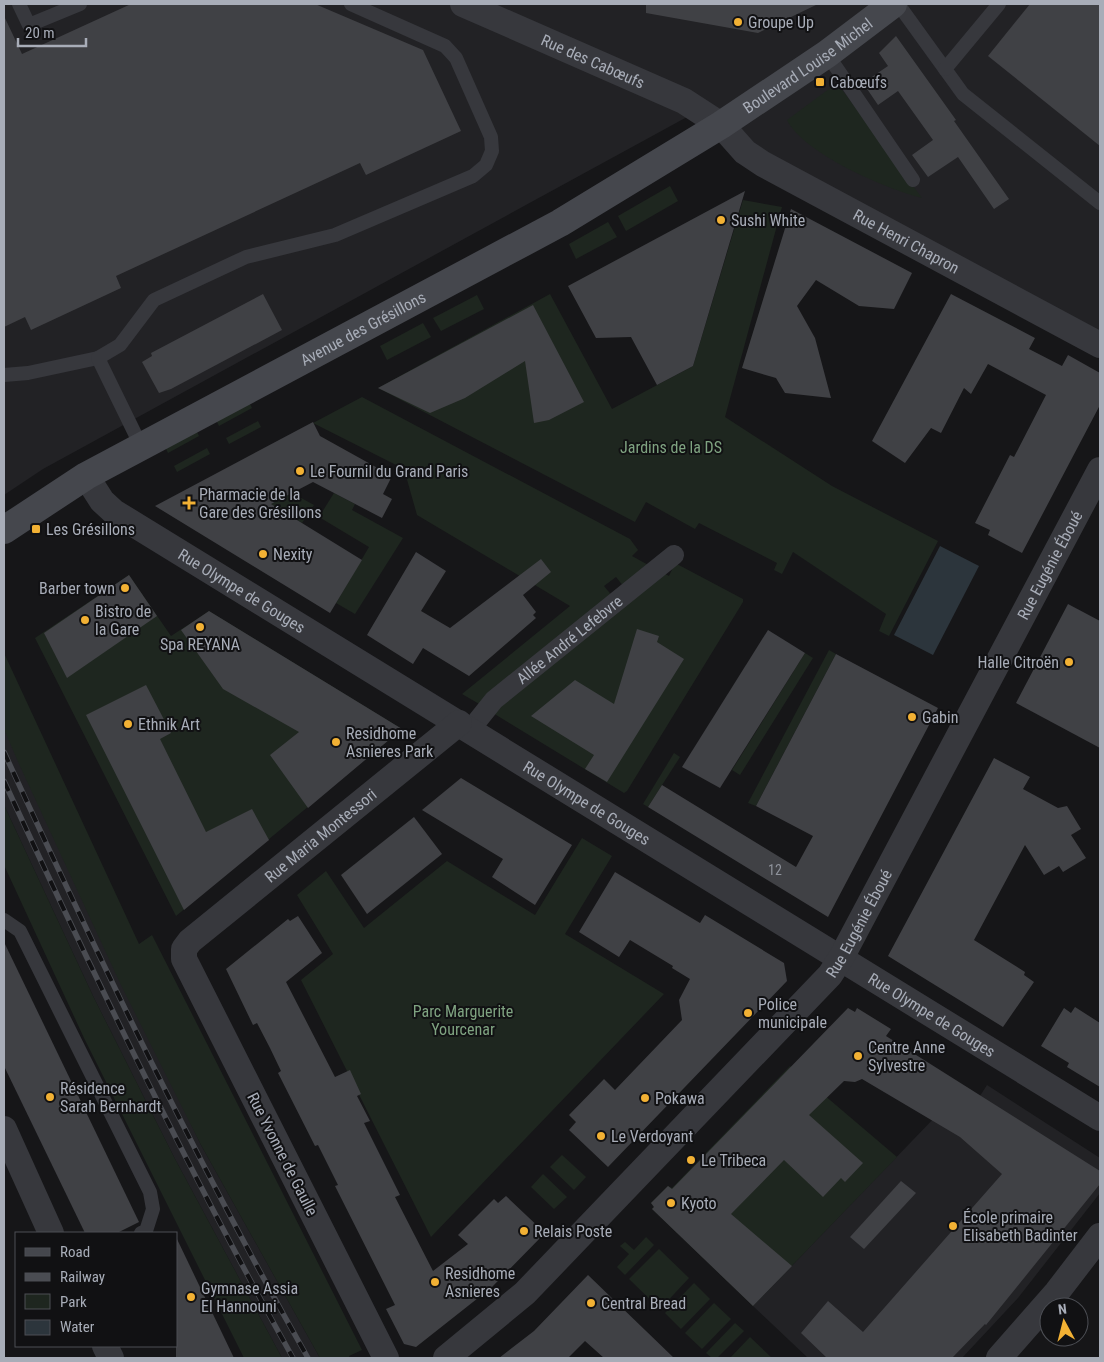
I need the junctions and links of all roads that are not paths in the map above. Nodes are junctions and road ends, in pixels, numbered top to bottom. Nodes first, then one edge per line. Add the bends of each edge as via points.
1 (19, 4) edge
2 (80, 4) edge
3 (351, 4) edge
4 (463, 4) edge
5 (893, 4) edge
6 (898, 4) edge
7 (999, 4) edge
8 (827, 54) junction
9 (945, 69) junction
10 (722, 125) junction
11 (913, 180) dead end
12 (1100, 202) edge
13 (1100, 345) edge
14 (98, 358) junction
15 (4, 375) edge
16 (142, 446) junction
17 (1100, 470) edge
18 (86, 476) junction
19 (4, 530) edge
20 (674, 555) dead end
21 (465, 726) junction
22 (4, 920) edge
23 (184, 949) joint
24 (841, 958) junction
25 (1100, 1118) edge
26 (4, 1129) edge
27 (51, 1232) edge
28 (143, 1232) edge
29 (1100, 1236) edge
30 (386, 1358) edge
31 (446, 1358) edge
32 (998, 1358) edge

1 - 2 lane via 29,25
3 - 14 lane via 445,46 456,58 491,137 492,151 486,165 473,176 336,235 246,256 154,300 120,346
4 - 10 street, Rue des Cabœufs via 684,101
5 - 8 main road, Boulevard Louise Michel
6 - 9 lane
7 - 9 lane
8 - 10 main road, Boulevard Louise Michel
8 - 11 lane
9 - 12 lane via 963,94
10 - 13 street, Rue Henri Chapron via 745,152
10 - 16 main road, Avenue des Grésillons via 560,223
14 - 15 lane
14 - 16 lane
16 - 18 main road, Avenue des Grésillons
17 - 24 street, Rue Eugénie Éboué
18 - 19 main road, Avenue des Grésillons
18 - 21 street, Rue Olympe de Gouges via 102,501 114,512
20 - 21 street, Allée André Lefebvre
21 - 23 street, Rue Maria Montessori via 190,940
21 - 24 street, Rue Olympe de Gouges
22 - 28 lane via 20,931 150,1192 153,1209
23 - 30 street, Rue Yvonne de Gaulle via 184,959
24 - 25 street, Rue Olympe de Gouges
24 - 31 street, Rue Eugénie Éboué via 818,988 525,1293
26 - 27 street
29 - 32 street via 1057,1292

